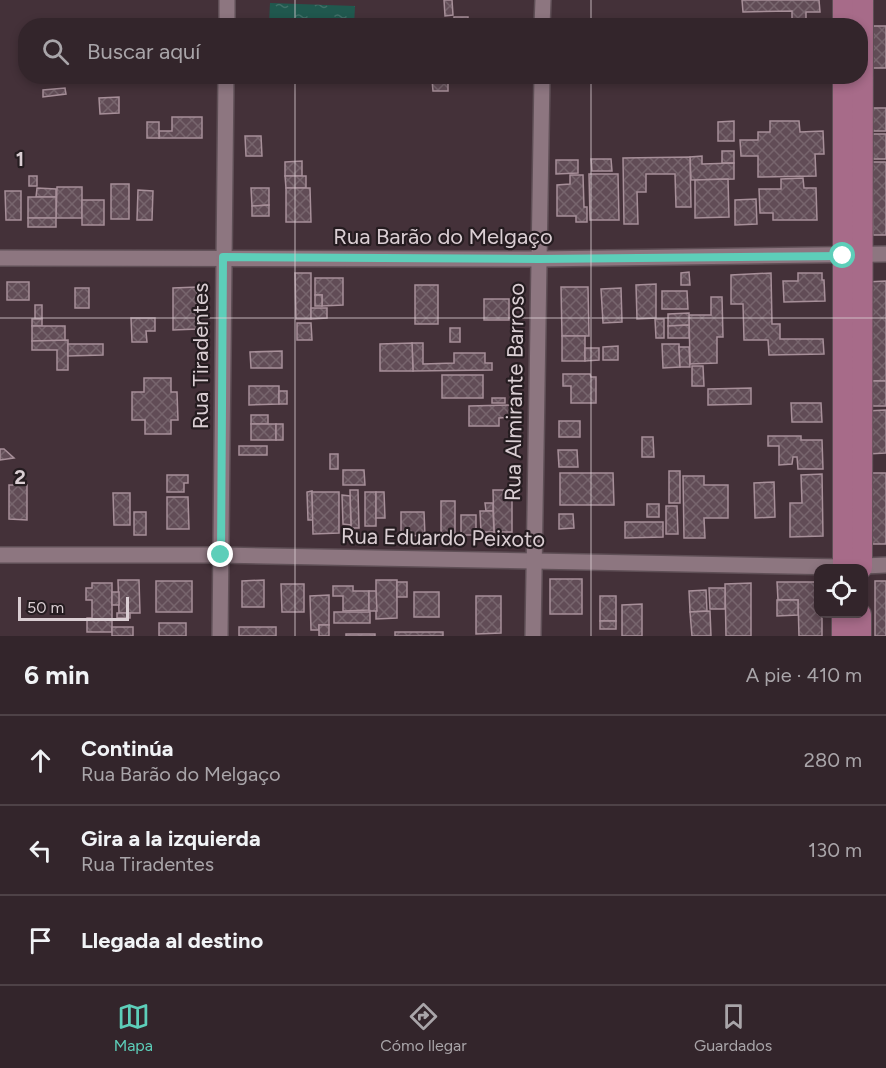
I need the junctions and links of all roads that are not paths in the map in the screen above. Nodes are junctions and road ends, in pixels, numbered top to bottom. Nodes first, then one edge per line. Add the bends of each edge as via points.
1 (227, 0) edge
2 (543, 0) edge
3 (843, 0) edge
4 (863, 0) edge
5 (227, 18) edge
6 (542, 18) edge
7 (843, 18) edge
8 (862, 18) edge
9 (226, 84) edge
10 (542, 84) edge
11 (843, 84) edge
12 (859, 84) edge
13 (886, 254) edge
14 (852, 255) junction
15 (223, 257) junction
16 (0, 258) edge
17 (539, 259) junction
18 (0, 555) edge
19 (221, 555) junction
20 (535, 561) junction
21 (852, 564) edge
22 (886, 565) edge
23 (814, 566) edge
24 (868, 566) edge
25 (842, 618) edge
26 (861, 618) edge
27 (220, 636) edge
28 (533, 636) edge
29 (842, 636) edge
30 (861, 636) edge

1 - 5 street
2 - 6 street
3 - 7 main road
4 - 8 main road
9 - 15 street, Rua Tiradentes
10 - 17 street, Rua Almirante Barroso
11 - 14 main road
12 - 14 main road
13 - 14 street, Rua Barão do Melgaço
14 - 17 street, Rua Barão do Melgaço
14 - 21 main road
15 - 16 street, Rua Barão do Melgaço
15 - 17 street, Rua Barão do Melgaço
15 - 19 street, Rua Tiradentes
17 - 20 street, Rua Almirante Barroso
18 - 19 street, Rua Eduardo Peixoto
19 - 20 street, Rua Eduardo Peixoto
19 - 27 street, Rua Tiradentes
20 - 23 street, Rua Eduardo Peixoto
20 - 28 street, Rua Almirante Barroso
22 - 24 street, Rua Eduardo Peixoto
25 - 29 main road
26 - 30 main road

